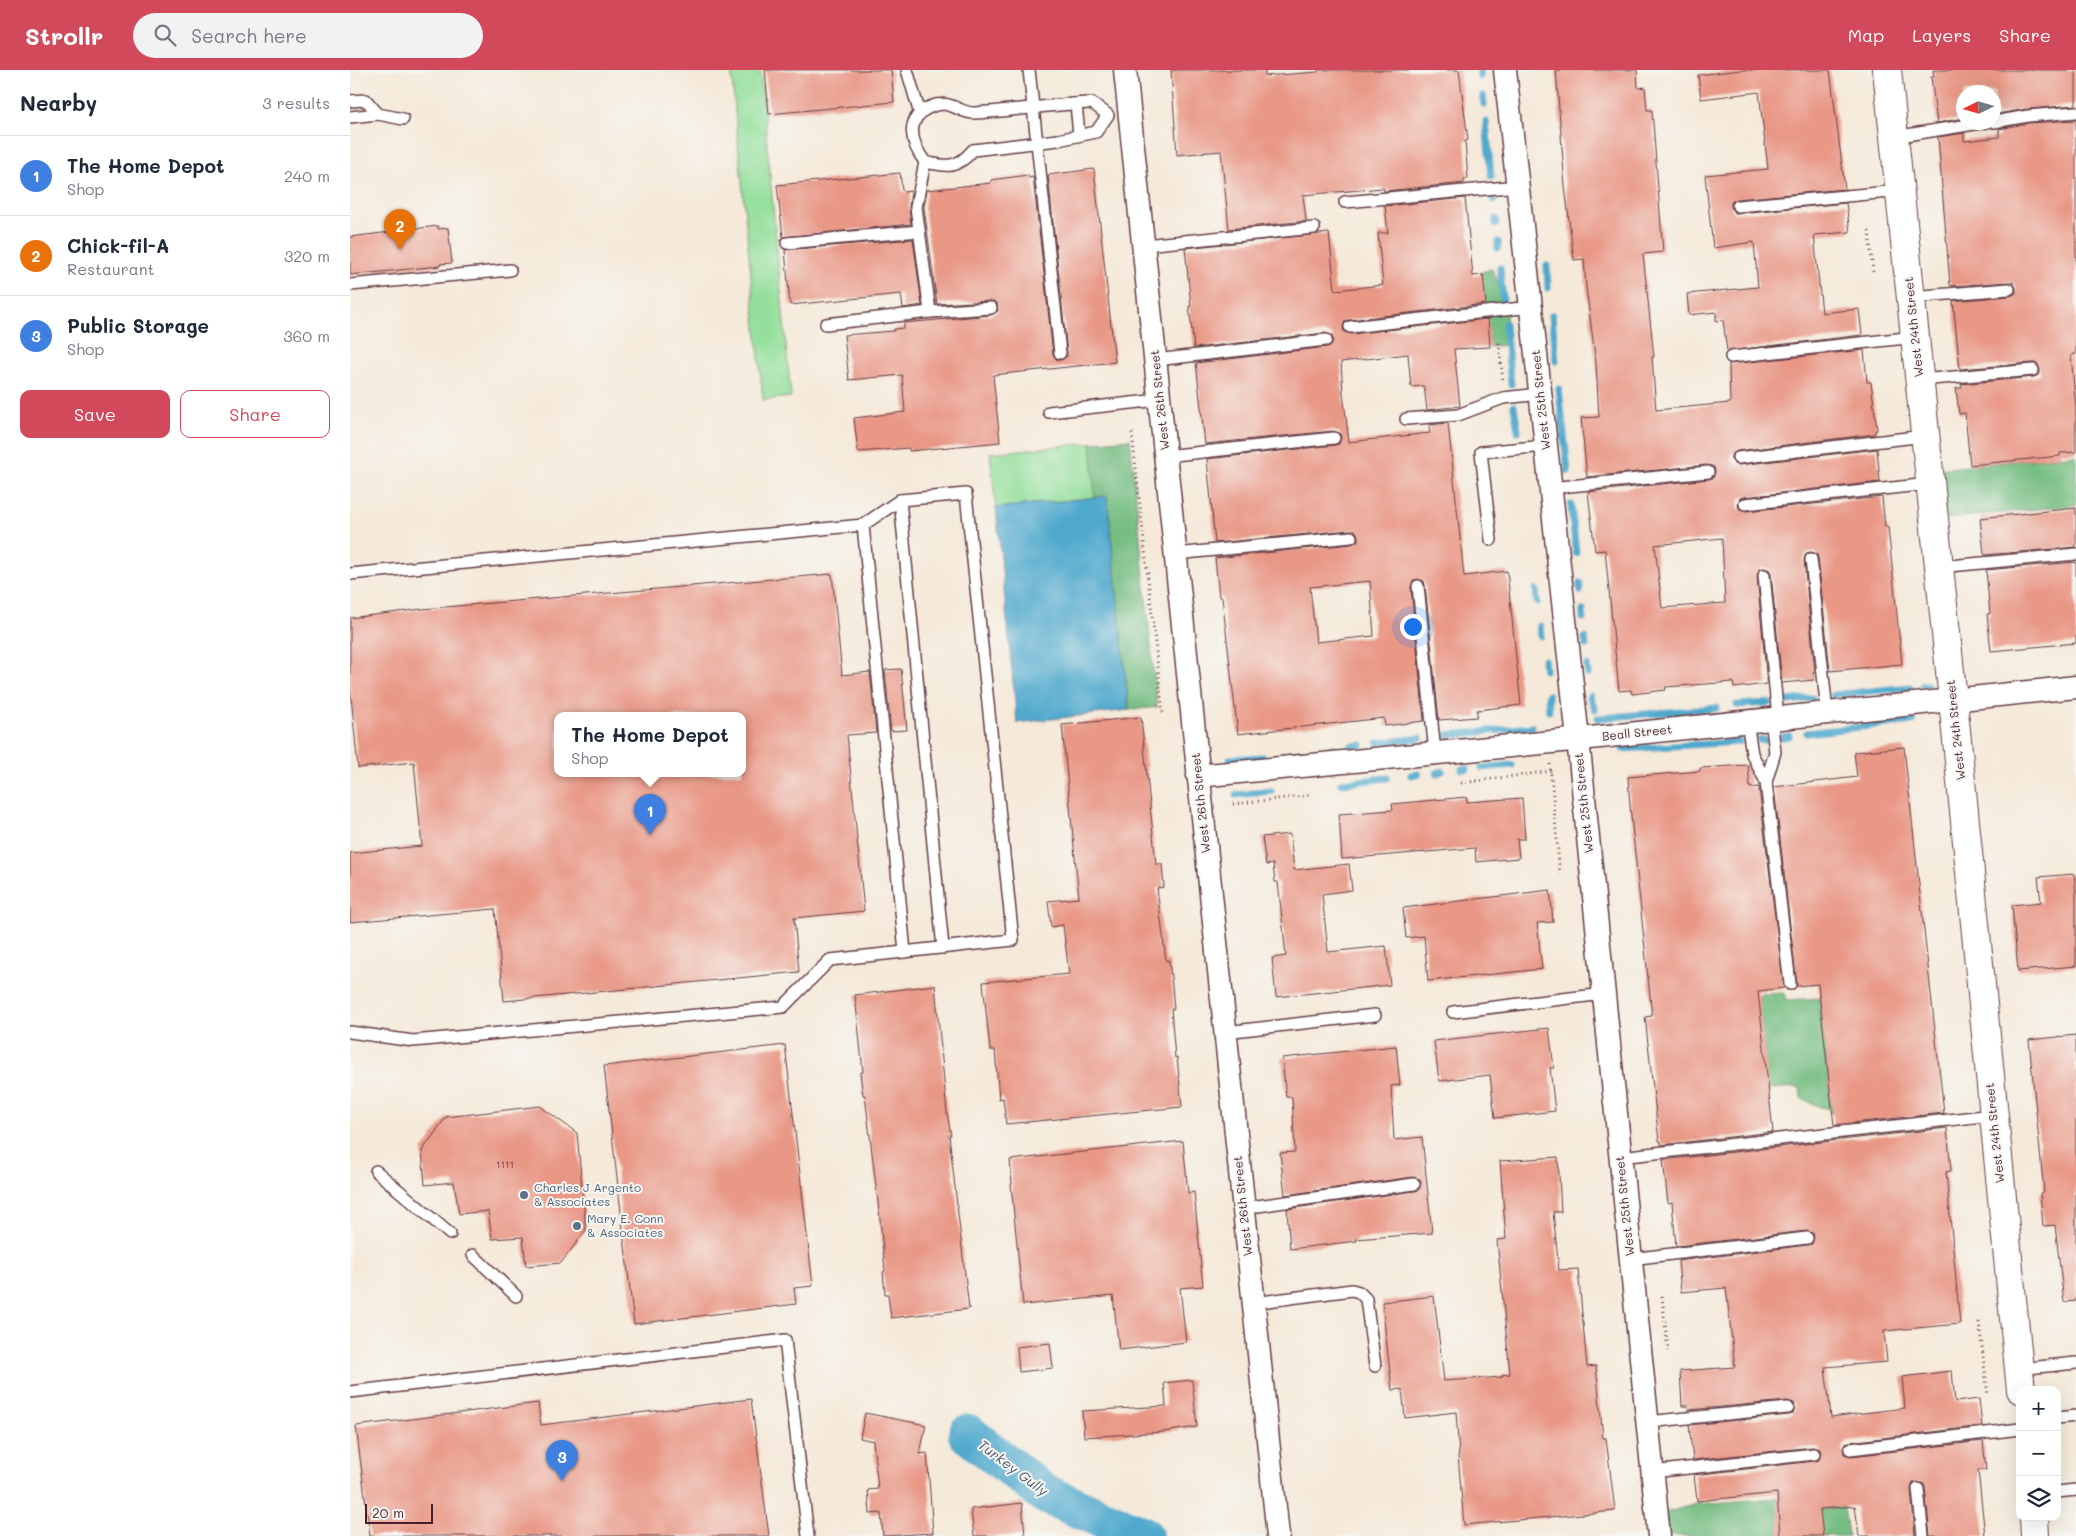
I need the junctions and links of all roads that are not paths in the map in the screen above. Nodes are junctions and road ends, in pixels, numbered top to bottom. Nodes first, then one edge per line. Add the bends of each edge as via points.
1 (907, 70) edge
2 (1029, 70) edge
3 (1125, 70) edge
4 (1505, 70) edge
5 (1887, 70) edge
6 (350, 101) edge
7 (1076, 104) junction
8 (1033, 108) junction
9 (2076, 112) edge
10 (1130, 113) junction
11 (378, 114) junction
12 (920, 114) junction
13 (1108, 115) junction
14 (350, 117) edge
15 (403, 119) dead end
16 (2001, 121) edge
17 (1956, 127) edge
18 (1079, 135) junction
19 (1894, 137) junction
20 (1037, 142) junction
21 (925, 162) junction
22 (1518, 186) junction
23 (1900, 191) junction
24 (1345, 202) dead end
25 (1738, 206) dead end
26 (1314, 228) dead end
27 (919, 231) junction
28 (787, 243) dead end
29 (1144, 246) junction
30 (510, 270) dead end
31 (350, 285) edge
32 (2009, 289) dead end
33 (1911, 297) junction
34 (1531, 307) junction
35 (991, 308) dead end
36 (930, 312) junction
37 (826, 324) dead end
38 (1350, 327) dead end
39 (1915, 337) junction
40 (1326, 340) dead end
41 (1060, 354) dead end
42 (1731, 357) dead end
43 (1156, 360) junction
44 (2034, 370) dead end
45 (1920, 380) junction
46 (1540, 394) junction
47 (1159, 400) junction
48 (1049, 412) dead end
49 (1406, 419) dead end
50 (1924, 436) junction
51 (1334, 438) dead end
52 (1546, 446) junction
53 (1165, 456) junction
54 (1738, 458) dead end
55 (1708, 472) dead end
56 (1930, 484) junction
57 (1550, 488) junction
58 (900, 500) junction
59 (1745, 504) dead end
60 (863, 525) junction
61 (1351, 537) dead end
62 (1491, 540) dead end
63 (1176, 554) junction
64 (2076, 554) edge
65 (1811, 559) dead end
66 (1939, 566) junction
67 (350, 574) edge
68 (1764, 575) dead end
69 (1418, 586) dead end
70 (2076, 687) edge
71 (1953, 700) junction
72 (1827, 713) junction
73 (1775, 718) junction
74 (1746, 721) junction
75 (1578, 740) junction
76 (1435, 753) junction
77 (1198, 776) junction
78 (1766, 782) junction
79 (942, 948) junction
80 (905, 952) junction
81 (1790, 984) dead end
82 (1604, 994) junction
83 (1453, 1012) dead end
84 (1374, 1016) dead end
85 (350, 1032) edge
86 (1225, 1032) junction
87 (1992, 1115) junction
88 (1620, 1157) junction
89 (376, 1171) dead end
90 (1414, 1184) dead end
91 (1243, 1208) junction
92 (450, 1234) dead end
93 (1807, 1238) dead end
94 (473, 1255) dead end
95 (1630, 1259) junction
96 (516, 1296) dead end
97 (1253, 1303) junction
98 (2076, 1363) edge
99 (1375, 1366) dead end
100 (2020, 1379) edge
101 (350, 1392) edge
102 (1788, 1408) dead end
103 (2076, 1416) edge
104 (2061, 1418) edge
105 (1647, 1422) junction
106 (2016, 1429) edge
107 (1850, 1449) dead end
108 (1814, 1454) dead end
109 (1652, 1472) junction
110 (1918, 1489) dead end
111 (2076, 1490) edge
112 (2061, 1492) edge
113 (2034, 1521) edge
114 (808, 1536) edge
115 (1278, 1536) edge
116 (1659, 1536) edge
117 (1923, 1536) edge
118 (2036, 1536) edge

1 - 12 lane
2 - 8 lane
3 - 10 street, West 26th Street
4 - 22 street, West 25th Street
5 - 19 street, West 24th Street
6 - 11 lane via 366,100
7 - 8 lane
7 - 13 lane via 1092,103
7 - 18 lane
8 - 12 lane via 970,113 953,105 940,105
8 - 20 lane
9 - 16 lane
10 - 13 lane
10 - 29 street, West 26th Street
11 - 14 lane
11 - 15 lane
12 - 21 lane via 913,126 912,139
13 - 18 lane via 1096,132
17 - 19 lane
18 - 20 lane
19 - 23 street, West 24th Street
20 - 21 lane via 973,150 954,166
20 - 41 lane
21 - 27 lane via 916,207
22 - 24 lane
22 - 34 street, West 25th Street
23 - 25 lane
23 - 33 street, West 24th Street
26 - 29 lane
27 - 28 lane
27 - 36 lane
29 - 43 street, West 26th Street
30 - 31 lane
32 - 33 lane
33 - 39 street, West 24th Street
34 - 38 lane
34 - 46 street, West 25th Street
35 - 36 lane
36 - 37 lane
39 - 42 lane
39 - 45 street, West 24th Street
40 - 43 lane
43 - 47 street, West 26th Street
44 - 45 lane
45 - 50 street, West 24th Street
46 - 49 lane via 1505,398 1458,415
46 - 52 street, West 25th Street
47 - 48 lane
47 - 53 street, West 26th Street
50 - 54 lane
50 - 56 street, West 24th Street
51 - 53 lane
52 - 57 street, West 25th Street
52 - 62 lane via 1481,452
53 - 63 street, West 26th Street
55 - 57 lane
56 - 59 lane
56 - 66 street, West 24th Street
57 - 75 street, West 25th Street
58 - 60 lane
58 - 79 lane
58 - 79 lane via 966,494 1013,940
60 - 67 lane
60 - 80 lane
61 - 63 lane
63 - 77 street, West 26th Street
64 - 66 lane
65 - 72 lane
66 - 71 street, West 24th Street
68 - 73 lane
69 - 76 lane
70 - 71 street, Beall Street
71 - 72 street, Beall Street
71 - 87 street, West 24th Street
72 - 73 street, Beall Street
73 - 74 street, Beall Street
73 - 78 lane via 1775,752
74 - 75 street, Beall Street
74 - 78 lane via 1752,754
75 - 76 street, Beall Street
75 - 82 street, West 25th Street
76 - 77 street, Beall Street
77 - 86 street, West 26th Street
78 - 81 lane
79 - 80 lane
80 - 85 lane via 830,960 783,1007 413,1041
82 - 83 lane
82 - 88 street, West 25th Street
84 - 86 lane
86 - 91 street, West 26th Street
87 - 88 lane
87 - 100 street, West 24th Street
88 - 95 street, West 25th Street
89 - 92 lane
90 - 91 lane
91 - 97 street, West 26th Street
93 - 95 lane
94 - 96 lane
95 - 105 street, West 25th Street
97 - 99 lane via 1352,1290 1359,1292 1366,1299
97 - 115 street, West 26th Street
98 - 100 lane
101 - 114 lane via 785,1340
102 - 105 lane
103 - 104 lane
105 - 109 street, West 25th Street
106 - 107 lane
108 - 109 lane
109 - 116 street, West 25th Street
110 - 117 lane
111 - 112 lane
113 - 118 street

